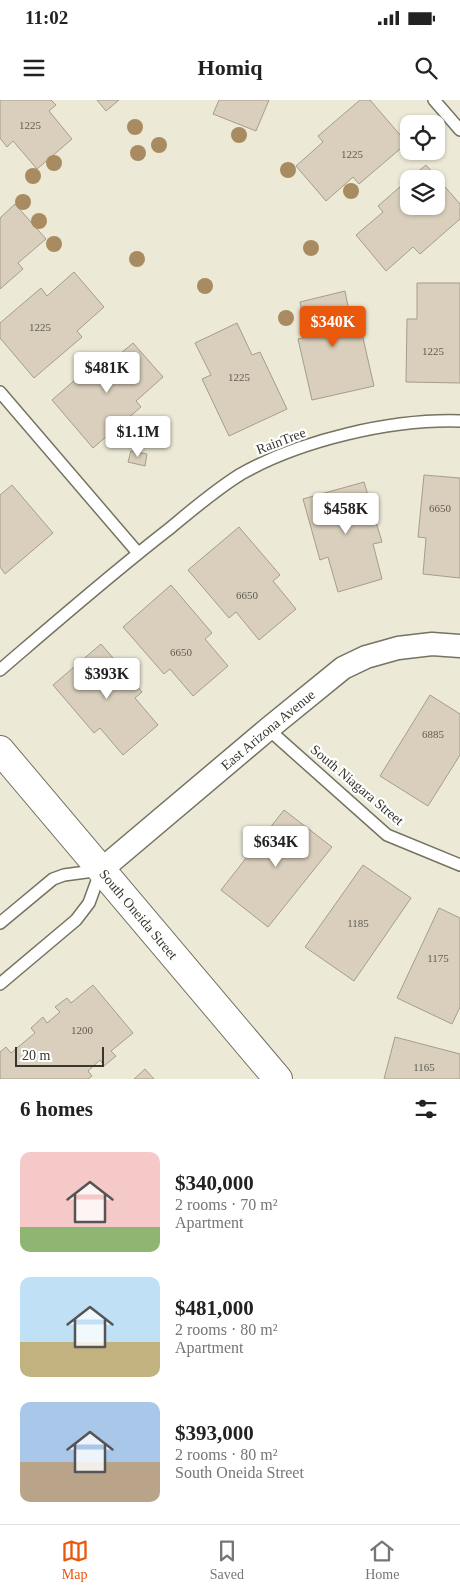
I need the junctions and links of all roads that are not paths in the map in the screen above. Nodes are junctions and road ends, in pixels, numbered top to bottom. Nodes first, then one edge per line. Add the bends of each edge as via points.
1 (434, 100) edge
2 (460, 130) edge
3 (0, 392) edge
4 (460, 422) edge
5 (138, 553) junction
6 (460, 646) edge
7 (0, 670) edge
8 (268, 729) junction
9 (0, 750) edge
10 (460, 865) edge
11 (101, 870) junction
12 (0, 923) edge
13 (0, 984) edge
14 (278, 1079) edge

1 - 2 lane
3 - 5 lane
4 - 5 lane, RainTree via 416,422 386,427 289,452 220,489
5 - 7 lane, RainTree
6 - 8 street, East Arizona Avenue via 405,646 357,661 333,676
8 - 10 lane, South Niagara Street via 387,835
8 - 11 street, East Arizona Avenue
9 - 11 street, South Oneida Street
11 - 12 lane via 53,879
11 - 13 lane via 89,903 76,920
11 - 14 street, South Oneida Street

